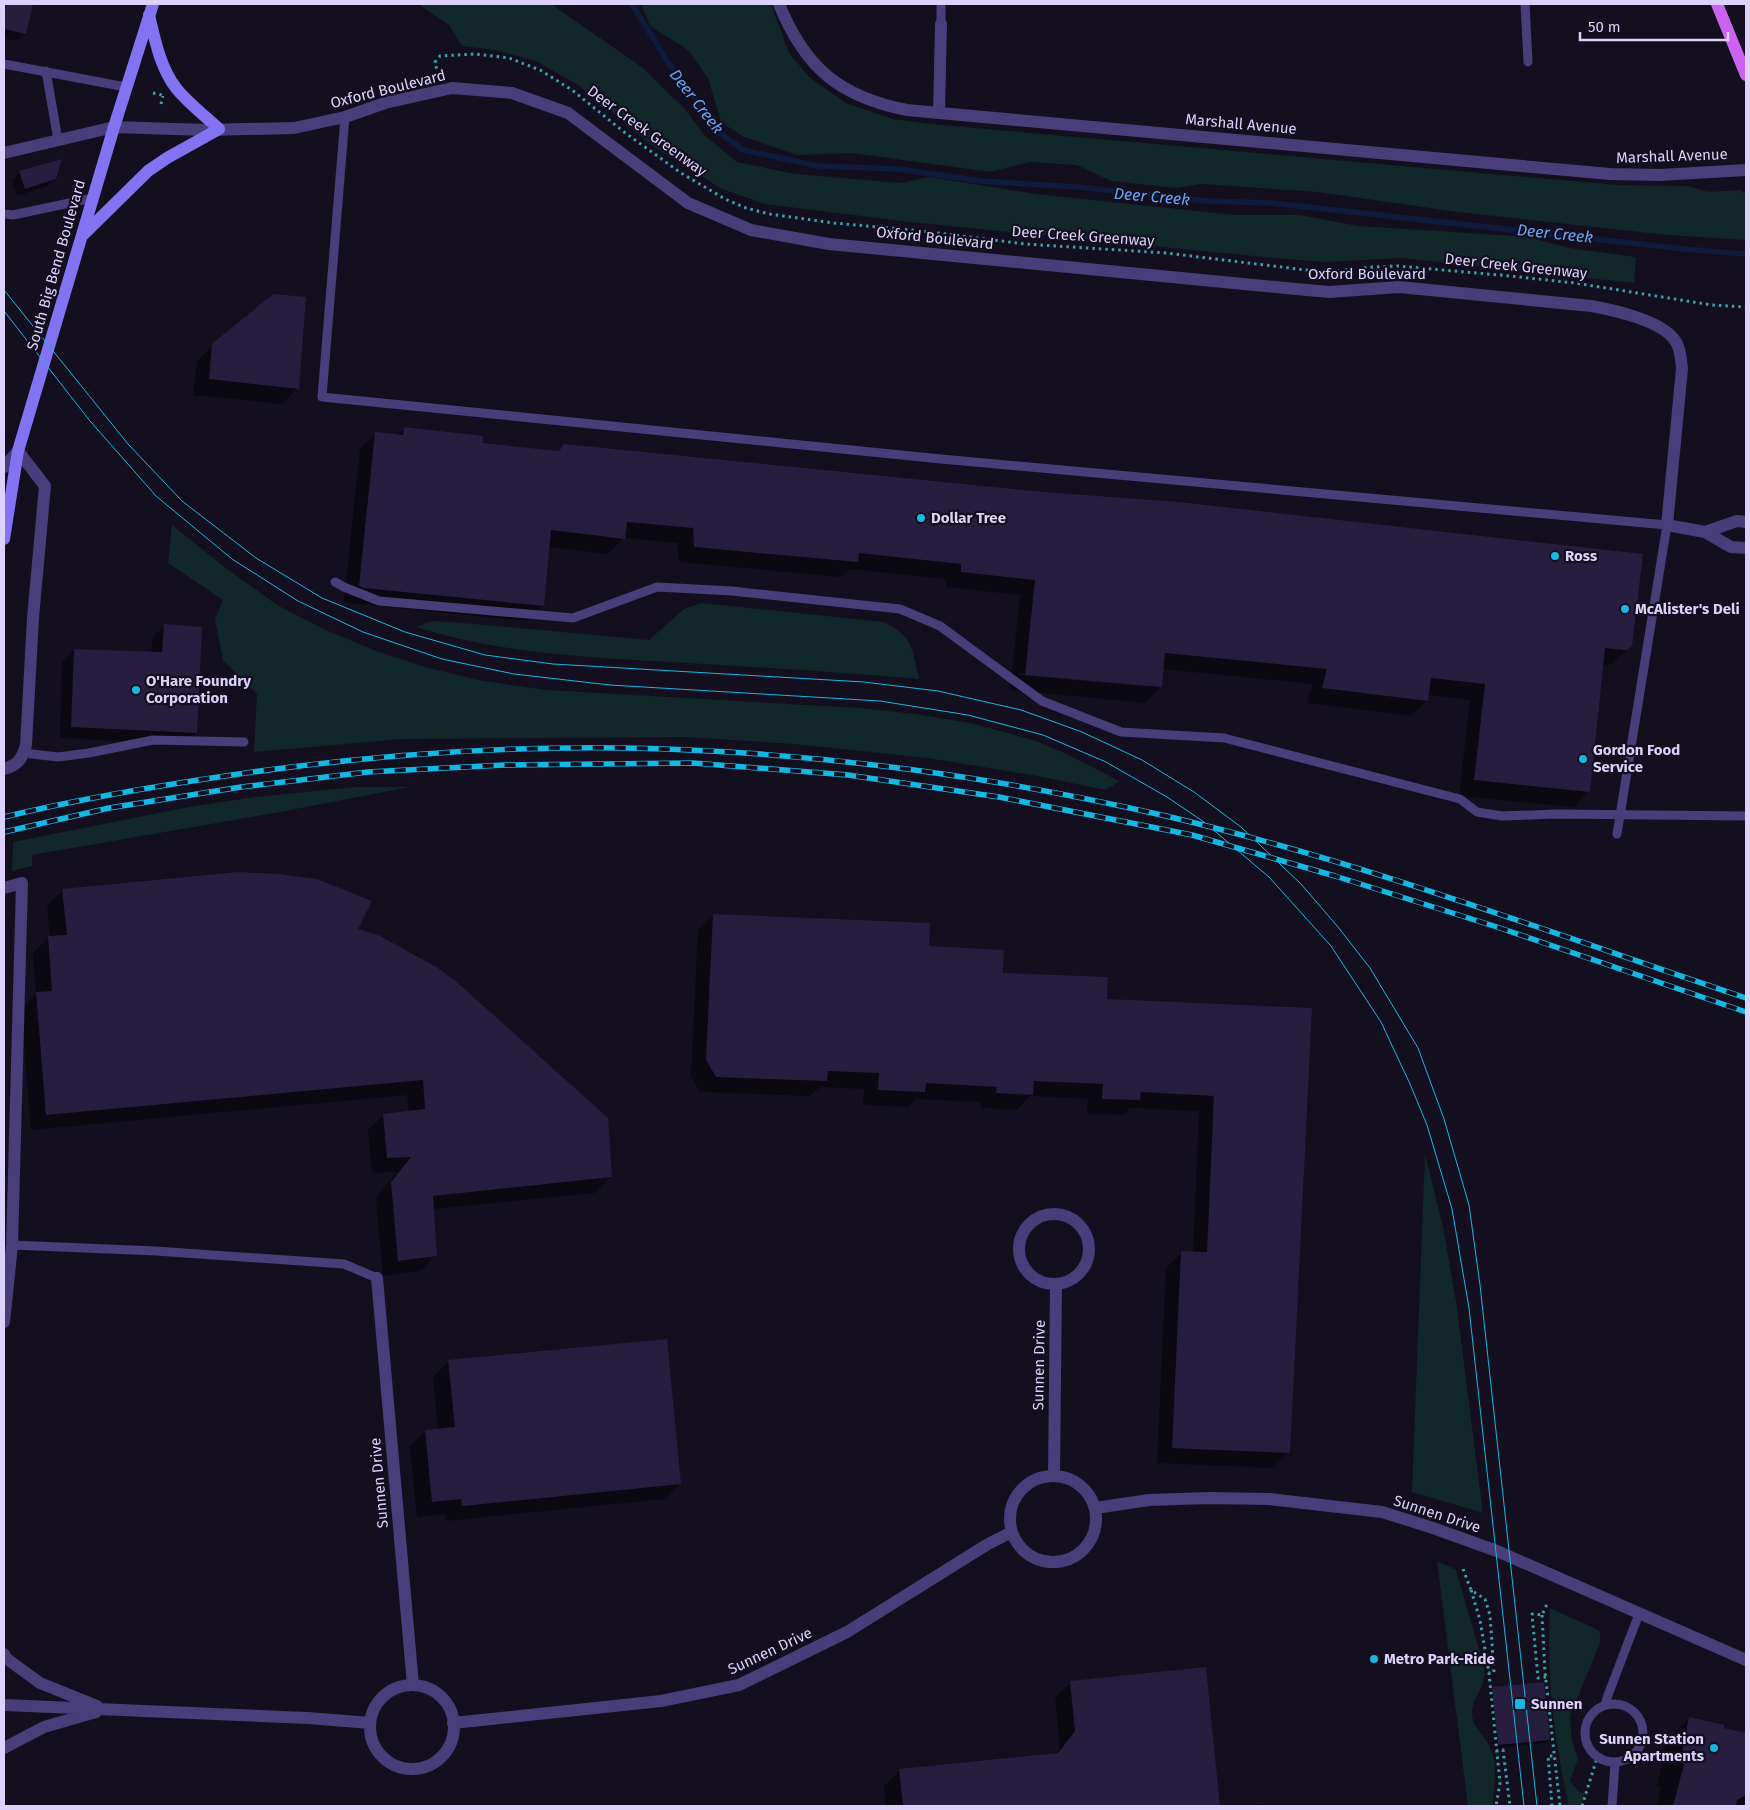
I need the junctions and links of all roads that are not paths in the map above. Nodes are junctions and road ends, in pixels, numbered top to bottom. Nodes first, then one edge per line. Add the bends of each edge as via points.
1 (780, 4) edge
2 (941, 4) edge
3 (1525, 4) edge
4 (1717, 4) edge
5 (151, 9) edge
6 (941, 24) joint
7 (1742, 53) edge
8 (1528, 62) dead end
9 (4, 64) edge
10 (46, 72) junction
11 (1746, 75) edge
12 (126, 87) junction
13 (940, 112) junction
14 (345, 117) junction
15 (114, 127) junction
16 (219, 130) junction
17 (58, 140) junction
18 (4, 153) edge
19 (1746, 170) edge
20 (93, 198) junction
21 (4, 214) edge
22 (81, 237) junction
23 (18, 451) junction
24 (4, 454) edge
25 (4, 467) edge
26 (1746, 522) edge
27 (1667, 525) junction
28 (1706, 532) junction
29 (4, 539) edge
30 (1746, 548) edge
31 (335, 582) dead end
32 (244, 742) dead end
33 (24, 753) junction
34 (9, 768) edge
35 (1619, 815) junction
36 (1746, 816) edge
37 (1617, 834) dead end
38 (12, 885) edge
39 (12, 1245) junction
40 (377, 1278) joint
41 (1056, 1284) junction
42 (4, 1322) edge
43 (1054, 1476) junction
44 (1095, 1508) junction
45 (1012, 1532) junction
46 (1639, 1614) junction
47 (4, 1654) edge
48 (1746, 1660) edge
49 (413, 1685) junction
50 (4, 1705) edge
51 (1606, 1705) junction
52 (106, 1709) junction
53 (370, 1723) junction
54 (454, 1723) junction
55 (4, 1748) edge
56 (1615, 1763) junction
57 (1612, 1806) edge

1 - 13 street, Marshall Avenue via 789,28 803,49 820,70 843,88 883,105
2 - 6 lane
3 - 8 lane
4 - 7 main road
5 - 12 main road, South Big Bend Boulevard
5 - 16 main road via 157,48 167,73 176,88
6 - 13 street
7 - 11 main road
9 - 10 lane
10 - 12 lane
10 - 17 lane
12 - 15 main road, South Big Bend Boulevard
13 - 19 street, Marshall Avenue via 1610,174
14 - 16 street, Oxford Boulevard via 294,128
14 - 27 street, Oxford Boulevard via 385,103 452,88 512,93 568,114 688,203 751,230 822,243 1278,288 1329,292 1398,287 1620,311 1665,329 1676,341 1680,352 1682,369
14 - 27 lane via 322,397 934,458
15 - 16 street, Oxford Boulevard
15 - 17 street, Oxford Boulevard
15 - 20 main road, South Big Bend Boulevard
16 - 22 main road via 148,171
17 - 18 street, Oxford Boulevard
20 - 21 lane via 13,215
20 - 22 main road, South Big Bend Boulevard
22 - 23 main road, South Big Bend Boulevard
23 - 24 street
23 - 25 street
23 - 29 main road, South Big Bend Boulevard
23 - 33 street via 45,486
26 - 28 street via 1737,521
27 - 28 street
27 - 35 lane
28 - 30 street via 1731,547
31 - 35 lane via 379,601 572,618 657,587 732,591 900,609 940,626 1042,701 1121,732 1224,738 1460,799 1477,812 1502,816
32 - 33 lane via 153,740 58,757
33 - 34 street via 20,761
35 - 36 lane
35 - 37 lane
38 - 39 street
39 - 40 lane via 344,1264
39 - 42 street
40 - 49 street, Sunnen Drive
41 - 41 street via 1068,1282 1078,1275 1085,1266 1090,1244 1079,1223 1058,1213 1046,1214 1027,1226 1019,1248 1020,1259 1034,1278
41 - 43 street, Sunnen Drive
43 - 44 street via 1070,1479 1083,1488
43 - 45 street via 1034,1480 1018,1493 1010,1512
44 - 45 street via 1095,1528 1086,1546 1071,1558 1061,1561 1051,1562 1032,1556 1020,1546
44 - 46 street, Sunnen Drive via 1149,1500 1209,1498 1269,1499 1382,1512 1497,1551
45 - 54 street, Sunnen Drive via 847,1632 739,1685 661,1701
46 - 48 street, Sunnen Drive
46 - 51 lane
47 - 52 street via 40,1683
49 - 53 street via 388,1693 376,1706
49 - 54 street via 428,1688 440,1696
50 - 52 street
51 - 56 lane via 1590,1716 1584,1734 1590,1751 1597,1758
51 - 56 lane via 1625,1706 1640,1719 1643,1728 1640,1748 1634,1756
52 - 53 street
52 - 55 street via 44,1727
53 - 54 street via 377,1750 392,1763 410,1768 428,1765 442,1755 452,1740
56 - 57 lane

